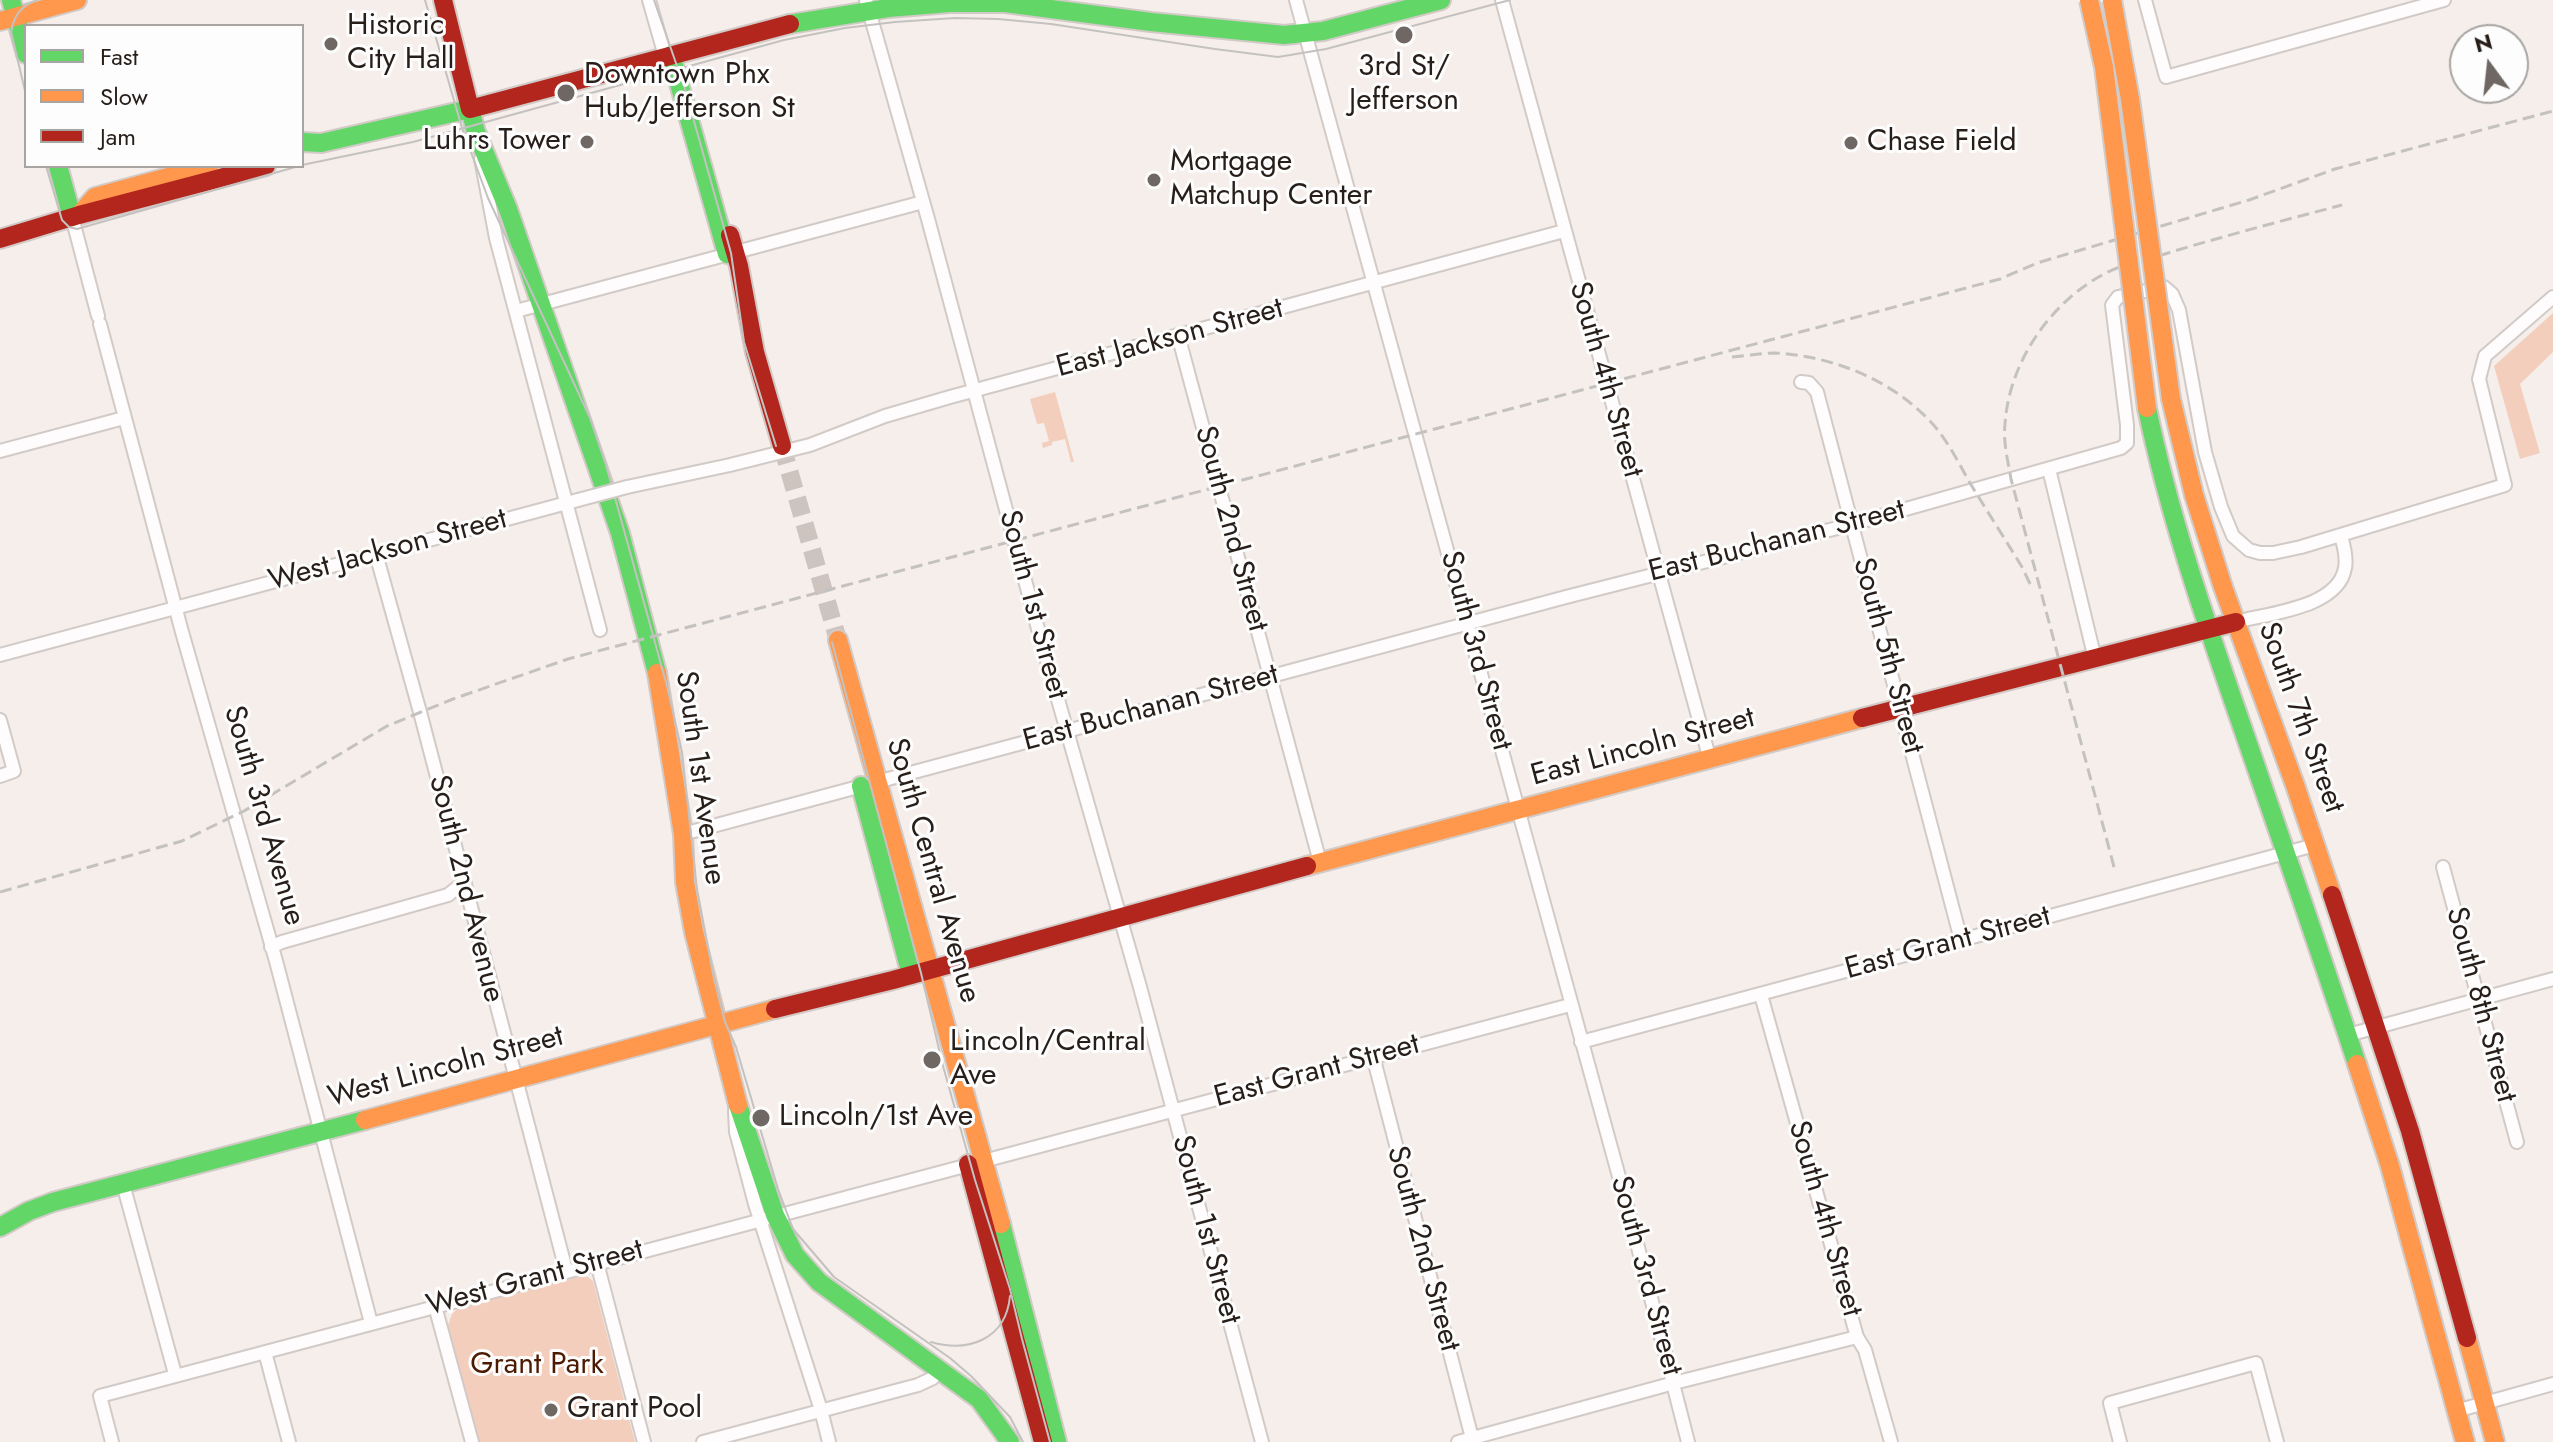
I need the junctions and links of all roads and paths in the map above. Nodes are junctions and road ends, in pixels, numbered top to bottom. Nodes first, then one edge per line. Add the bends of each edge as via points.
1 (77, 0) edge
2 (443, 0) edge
3 (649, 0) edge
4 (1296, 0) edge
5 (1441, 0) edge
6 (1502, 0) edge
7 (2089, 0) edge
8 (2112, 0) edge
9 (2145, 0) edge
10 (2444, 0) edge
11 (867, 5) edge
12 (1075, 6) edge
13 (9, 13) edge
14 (1305, 33) junction
15 (24, 49) edge
16 (671, 54) junction
17 (470, 109) junction
18 (476, 132) junction
19 (311, 143) edge
20 (59, 168) edge
21 (202, 168) edge
22 (259, 168) edge
23 (923, 202) junction
24 (75, 216) junction
25 (1564, 231) junction
26 (0, 239) edge
27 (728, 254) junction
28 (1375, 283) junction
29 (2553, 297) edge
30 (540, 305) junction
31 (516, 311) junction
32 (1178, 335) junction
33 (1801, 382) dead end
34 (975, 391) junction
35 (124, 418) junction
36 (780, 449) junction
37 (0, 451) edge
38 (2049, 469) junction
39 (572, 502) junction
40 (1853, 524) junction
41 (2341, 536) junction
42 (376, 554) junction
43 (1659, 573) junction
44 (175, 608) junction
45 (2236, 622) junction
46 (1468, 624) junction
47 (2208, 629) junction
48 (600, 630) dead end
49 (838, 640) tunnel mouth
50 (0, 655) edge
51 (2095, 659) junction
52 (1271, 677) junction
53 (1901, 708) junction
54 (0, 720) edge
55 (1067, 732) junction
56 (1710, 760) junction
57 (0, 776) edge
58 (870, 784) junction
59 (1518, 811) junction
60 (683, 834) junction
61 (2315, 845) junction
62 (2285, 853) junction
63 (1320, 862) junction
64 (2443, 867) dead end
65 (463, 883) junction
66 (1119, 916) junction
67 (1961, 940) junction
68 (271, 947) junction
69 (932, 970) junction
70 (911, 975) junction
71 (2553, 979) edge
72 (1761, 995) junction
73 (2479, 999) junction
74 (1570, 1005) junction
75 (717, 1024) junction
76 (2377, 1027) junction
77 (2348, 1035) junction
78 (1581, 1042) junction
79 (1373, 1056) junction
80 (515, 1080) junction
81 (1173, 1109) junction
82 (320, 1131) junction
83 (2517, 1142) dead end
84 (974, 1163) junction
85 (123, 1184) junction
86 (768, 1217) junction
87 (0, 1227) edge
88 (2444, 1248) junction
89 (2415, 1256) junction
90 (597, 1263) junction
91 (566, 1270) junction
92 (435, 1306) junction
93 (371, 1323) junction
94 (1857, 1337) junction
95 (265, 1352) junction
96 (939, 1368) junction
97 (175, 1374) junction
98 (1674, 1383) junction
99 (2553, 1384) edge
100 (2484, 1403) junction
101 (821, 1410) junction
102 (2456, 1411) junction
103 (1472, 1440) edge
104 (112, 1442) edge
105 (289, 1442) edge
106 (472, 1442) edge
107 (644, 1442) edge
108 (703, 1442) edge
109 (829, 1442) edge
110 (1010, 1442) edge
111 (1043, 1442) edge
112 (1057, 1442) edge
113 (1262, 1442) edge
114 (1458, 1442) edge
115 (1688, 1442) edge
116 (1891, 1442) edge
117 (2120, 1442) edge
118 (2277, 1442) edge
119 (2465, 1442) edge
120 (2495, 1442) edge

1 - 13 main road
2 - 17 main road, South 1st Avenue
3 - 16 street
4 - 14 street, South 3rd Street
5 - 14 main road
6 - 25 street, South 4th Street
7 - 47 main road, South 7th Street, bridge via 2104,67 2147,408 2159,467
8 - 45 main road, South 7th Street, bridge via 2171,399 2194,495
9 - 10 street via 2166,77
11 - 12 main road
11 - 16 main road
11 - 23 street, South 1st Street
12 - 14 main road via 1260,35
13 - 15 main road
14 - 28 street, South 3rd Street
16 - 17 main road
16 - 27 main road
17 - 18 main road, South 1st Avenue
17 - 19 main road
18 - 30 main road, South 1st Avenue
18 - 31 street, South 1st Avenue
20 - 24 main road, South 3rd Avenue
21 - 24 main road via 95,197
22 - 24 main road
23 - 27 street
23 - 34 street, South 1st Street
24 - 26 main road
24 - 35 street, South 3rd Avenue
25 - 28 street, East Jackson Street
25 - 43 street, South 4th Street
27 - 30 street
27 - 36 main road
28 - 32 street, East Jackson Street
28 - 46 street, South 3rd Street
29 - 41 street via 2485,356 2479,379 2505,485
30 - 31 street
30 - 60 main road, South 1st Avenue via 620,533 655,662
31 - 39 street, South 1st Avenue
32 - 34 street, East Jackson Street
32 - 52 street, South 2nd Street
33 - 40 street, South 5th Street via 1817,392
34 - 36 street, East Jackson Street via 885,416 810,445
34 - 55 street, South 1st Street
35 - 37 street
35 - 44 street, South 3rd Avenue
36 - 39 street, West Jackson Street, bridge
38 - 40 street, East Buchanan Street
38 - 41 street, East Buchanan Street via 2127,443 2112,305 2118,297 2164,287 2179,310 2205,452 2233,536 2260,553
38 - 51 street
39 - 42 street, West Jackson Street
39 - 48 street, South 1st Avenue
40 - 43 street, East Buchanan Street
40 - 53 street, South 5th Street
41 - 45 street, East Lincoln Street via 2346,566 2332,592
42 - 44 street, West Jackson Street
42 - 65 street, South 2nd Avenue
43 - 46 street, East Buchanan Street
43 - 56 street, South 4th Street
44 - 50 street, West Jackson Street
44 - 68 street, South 3rd Avenue
45 - 47 main road, East Lincoln Street
45 - 61 main road, South 7th Street
46 - 52 street, East Buchanan Street
46 - 59 street, South 3rd Street
47 - 51 main road, East Lincoln Street
47 - 62 main road, South 7th Street
49 - 58 main road, South Central Avenue
51 - 53 main road, East Lincoln Street
52 - 55 street, East Buchanan Street
52 - 63 street, South 2nd Street
53 - 56 main road, East Lincoln Street
53 - 67 street, South 5th Street
54 - 57 street via 14,771
55 - 58 street, East Buchanan Street
55 - 66 street, South 1st Street
56 - 59 main road, East Lincoln Street
58 - 60 street, East Buchanan Street
58 - 69 main road, South Central Avenue
58 - 70 main road
59 - 63 main road, East Lincoln Street
59 - 74 street, South 3rd Street
60 - 75 main road, South 1st Avenue via 689,907
61 - 62 street, East Grant Street
61 - 76 main road, South 7th Street
62 - 67 street, East Grant Street
62 - 77 main road, South 7th Street
63 - 66 main road, East Lincoln Street
64 - 73 street, South 8th Street
65 - 68 street via 448,895
65 - 80 street, South 2nd Avenue
66 - 69 main road, East Lincoln Street
66 - 81 street, South 1st Street
67 - 72 street, East Grant Street
68 - 82 street, South 3rd Avenue
69 - 70 main road, East Lincoln Street
69 - 84 main road, South Central Avenue
70 - 75 main road, West Lincoln Street
71 - 73 street
72 - 78 street, East Grant Street
72 - 94 street, South 4th Street
73 - 76 street
73 - 83 street, South 8th Street
74 - 78 street, South 3rd Street
74 - 79 street, East Grant Street
75 - 80 main road, West Lincoln Street
75 - 86 main road, South 1st Avenue
76 - 77 street
76 - 88 main road, South 7th Street
77 - 89 main road, South 7th Street
78 - 98 street, South 3rd Street
79 - 81 street, East Grant Street
79 - 103 street, South 2nd Street
80 - 82 main road, West Lincoln Street
80 - 91 street, South 2nd Avenue
81 - 84 street, East Grant Street
81 - 113 street, South 1st Street
82 - 85 main road, West Lincoln Street
82 - 93 street, South 3rd Avenue
84 - 86 street, West Grant Street
84 - 111 main road
84 - 112 main road, South Central Avenue via 1016,1277
85 - 87 main road, West Lincoln Street via 53,1202
85 - 97 street
86 - 90 street, West Grant Street
86 - 96 main road via 819,1282
86 - 101 street
88 - 89 main road
88 - 100 main road, South 7th Street
89 - 102 main road, South 7th Street
90 - 91 street, West Grant Street
90 - 107 street
91 - 92 street, West Grant Street
92 - 93 street, West Grant Street
92 - 106 street
93 - 95 street, West Grant Street
94 - 98 street
94 - 116 street, South 4th Street
95 - 97 street, West Grant Street
95 - 105 street
96 - 101 street via 918,1385
96 - 110 main road via 979,1399
97 - 104 street, West Grant Street via 100,1396
98 - 103 street
98 - 115 street, South 3rd Street
99 - 100 street
100 - 102 street
100 - 120 main road, South 7th Street
101 - 108 street
101 - 109 street
102 - 119 main road, South 7th Street
103 - 114 street
117 - 118 street via 2110,1403 2256,1363

